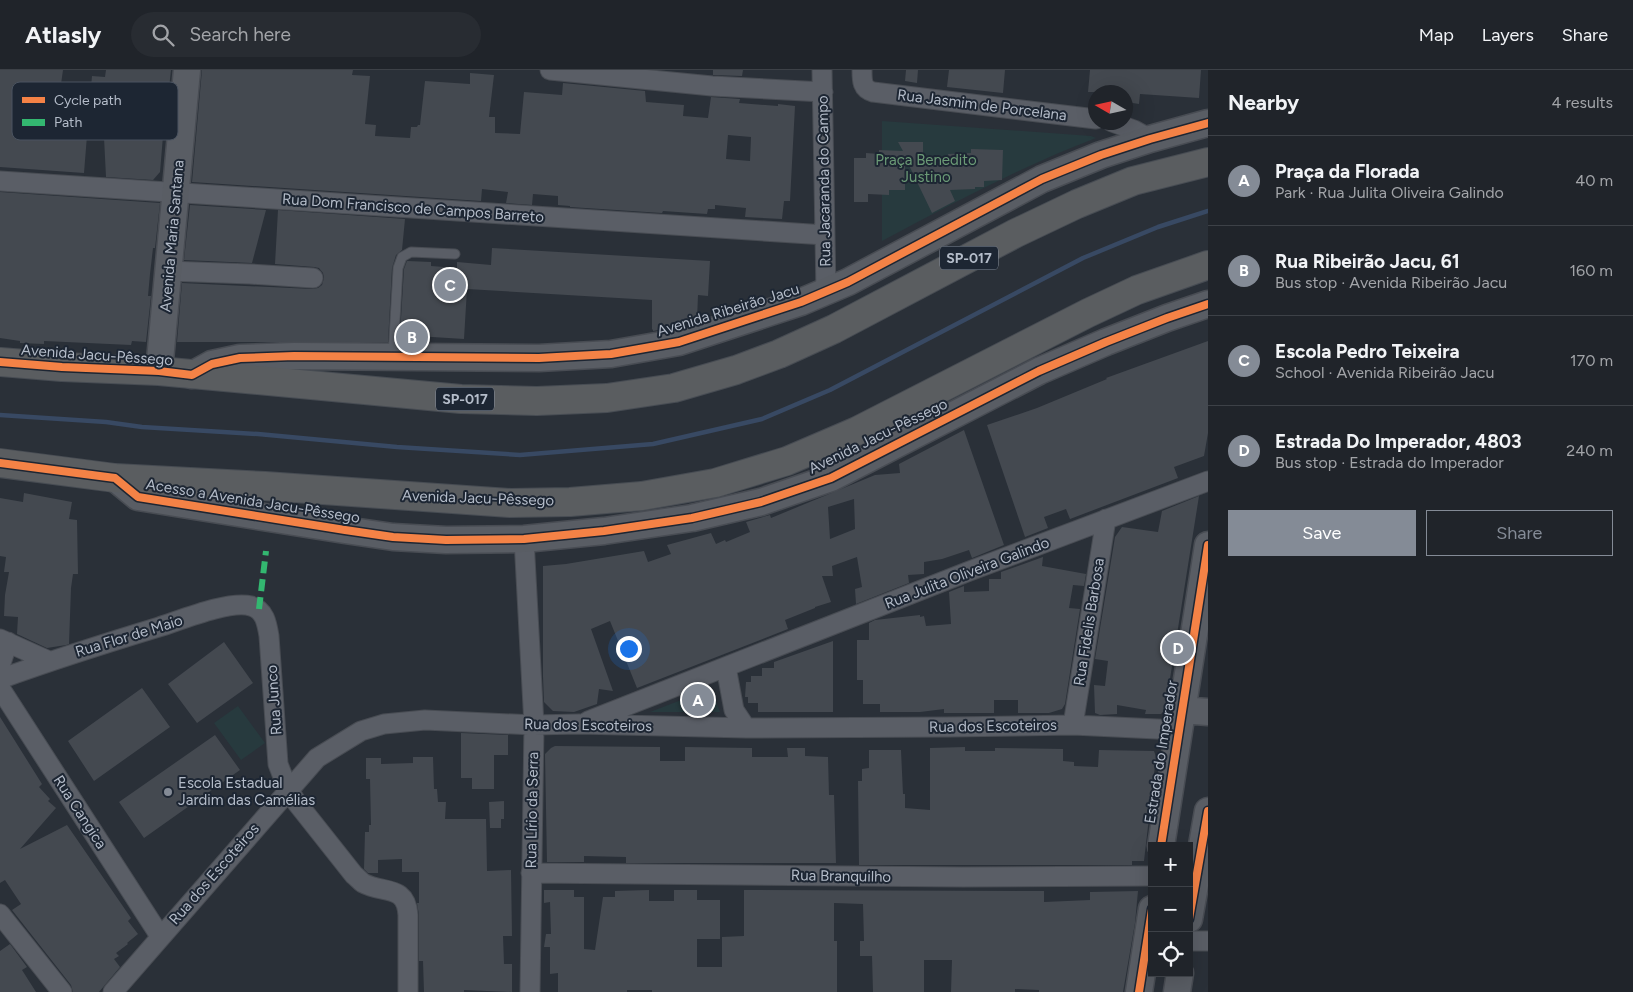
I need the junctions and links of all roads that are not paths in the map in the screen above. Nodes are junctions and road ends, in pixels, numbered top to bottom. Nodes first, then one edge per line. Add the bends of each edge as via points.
1 (187, 70) edge
2 (550, 70) edge
3 (822, 70) edge
4 (862, 70) edge
5 (823, 92) junction
6 (1088, 118) edge
7 (1208, 123) edge
8 (1133, 130) edge
9 (1150, 139) junction
10 (1208, 162) edge
11 (0, 181) edge
12 (176, 192) junction
13 (825, 235) junction
14 (455, 254) dead end
15 (1208, 265) edge
16 (168, 271) junction
17 (313, 278) dead end
18 (826, 292) junction
19 (1203, 309) edge
20 (393, 358) junction
21 (0, 362) edge
22 (159, 371) junction
23 (192, 375) junction
24 (0, 463) edge
25 (115, 478) junction
26 (1208, 481) edge
27 (1106, 519) junction
28 (394, 536) joint
29 (524, 539) junction
30 (1208, 545) edge
31 (259, 609) joint
32 (4, 640) edge
33 (49, 661) junction
34 (0, 666) edge
35 (726, 667) junction
36 (0, 679) edge
37 (0, 688) edge
38 (1208, 712) edge
39 (1180, 720) junction
40 (580, 724) junction
41 (534, 725) junction
42 (1073, 725) junction
43 (746, 728) junction
44 (288, 790) junction
45 (1208, 811) edge
46 (1162, 842) edge
47 (531, 873) junction
48 (1148, 876) edge
49 (1193, 896) edge
50 (0, 914) edge
51 (1148, 932) edge
52 (160, 936) junction
53 (1193, 941) edge
54 (1208, 941) edge
55 (1179, 977) edge
56 (62, 992) edge
57 (113, 992) edge
58 (408, 992) edge
59 (530, 992) edge
60 (1139, 992) edge
61 (1177, 992) edge

1 - 12 street, Avenida Maria Santana
2 - 5 street via 712,86
3 - 5 street, Rua Jacaranda do Campo
4 - 6 street, Rua Jasmim de Porcelana via 862,83 868,91
5 - 13 street, Rua Jacaranda do Campo
7 - 9 street, Avenida Ribeirão Jacu
8 - 9 street
9 - 18 street, Avenida Ribeirão Jacu via 1042,179
10 - 23 highway, Avenida Jacu-Pêssego / SP-017 via 1133,181 1077,204 834,329 736,370 674,388 607,398 537,402 461,399
11 - 12 street, Rua Dom Francisco de Campos Barreto
12 - 13 street, Rua Dom Francisco de Campos Barreto
12 - 16 street, Avenida Maria Santana
13 - 18 street, Rua Jacaranda do Campo
14 - 20 lane via 411,252 402,257 398,268
15 - 25 highway, Avenida Jacu-Pêssego via 1137,290 1088,313 857,432 787,461 714,483 642,496 510,503
16 - 17 street
16 - 22 street, Avenida Maria Santana
18 - 20 street, Avenida Ribeirão Jacu via 679,342 611,354 538,358
19 - 29 street, Avenida Jacu-Pêssego via 1106,342 1039,372 831,478 770,499 692,518
20 - 23 street, Avenida Ribeirão Jacu via 240,358 212,364
21 - 22 highway, Avenida Jacu-Pêssego / SP-017
22 - 23 highway, Avenida Jacu-Pêssego / SP-017
24 - 25 highway, Avenida Jacu-Pêssego
25 - 28 street, Acesso a Avenida Jacu-Pêssego via 138,497
26 - 27 street, Rua Julita Oliveira Galindo
27 - 35 street, Rua Julita Oliveira Galindo
27 - 42 street, Rua Fidelis Barbosa
28 - 29 street, Avenida Jacu-Pêssego via 446,540
29 - 41 street, Rua Lírio da Serra
30 - 39 street, Estrada do Imperador
31 - 33 street, Rua Flor de Maio via 250,605 218,608
31 - 44 street, Rua Junco via 269,636 278,764
32 - 33 street
32 - 34 street
33 - 36 street, Rua Flor de Maio
35 - 40 street, Rua Julita Oliveira Galindo
35 - 43 street via 734,710
37 - 52 street, Rua Cangica
38 - 39 street
39 - 42 street, Rua dos Escoteiros
39 - 46 street, Estrada do Imperador
40 - 41 street, Rua dos Escoteiros
40 - 43 street, Rua dos Escoteiros
41 - 44 street, Rua dos Escoteiros via 425,720 384,724 361,731 317,758
41 - 47 street, Rua Lírio da Serra
42 - 43 street, Rua dos Escoteiros
44 - 52 street, Rua dos Escoteiros
44 - 58 street, Rua Junco via 354,875 364,883 403,897 408,915
45 - 49 street
47 - 48 street, Rua Branquilho
47 - 59 street, Rua Lírio da Serra
50 - 56 street
51 - 60 street
52 - 57 street, Rua dos Escoteiros
53 - 54 street
55 - 61 street

